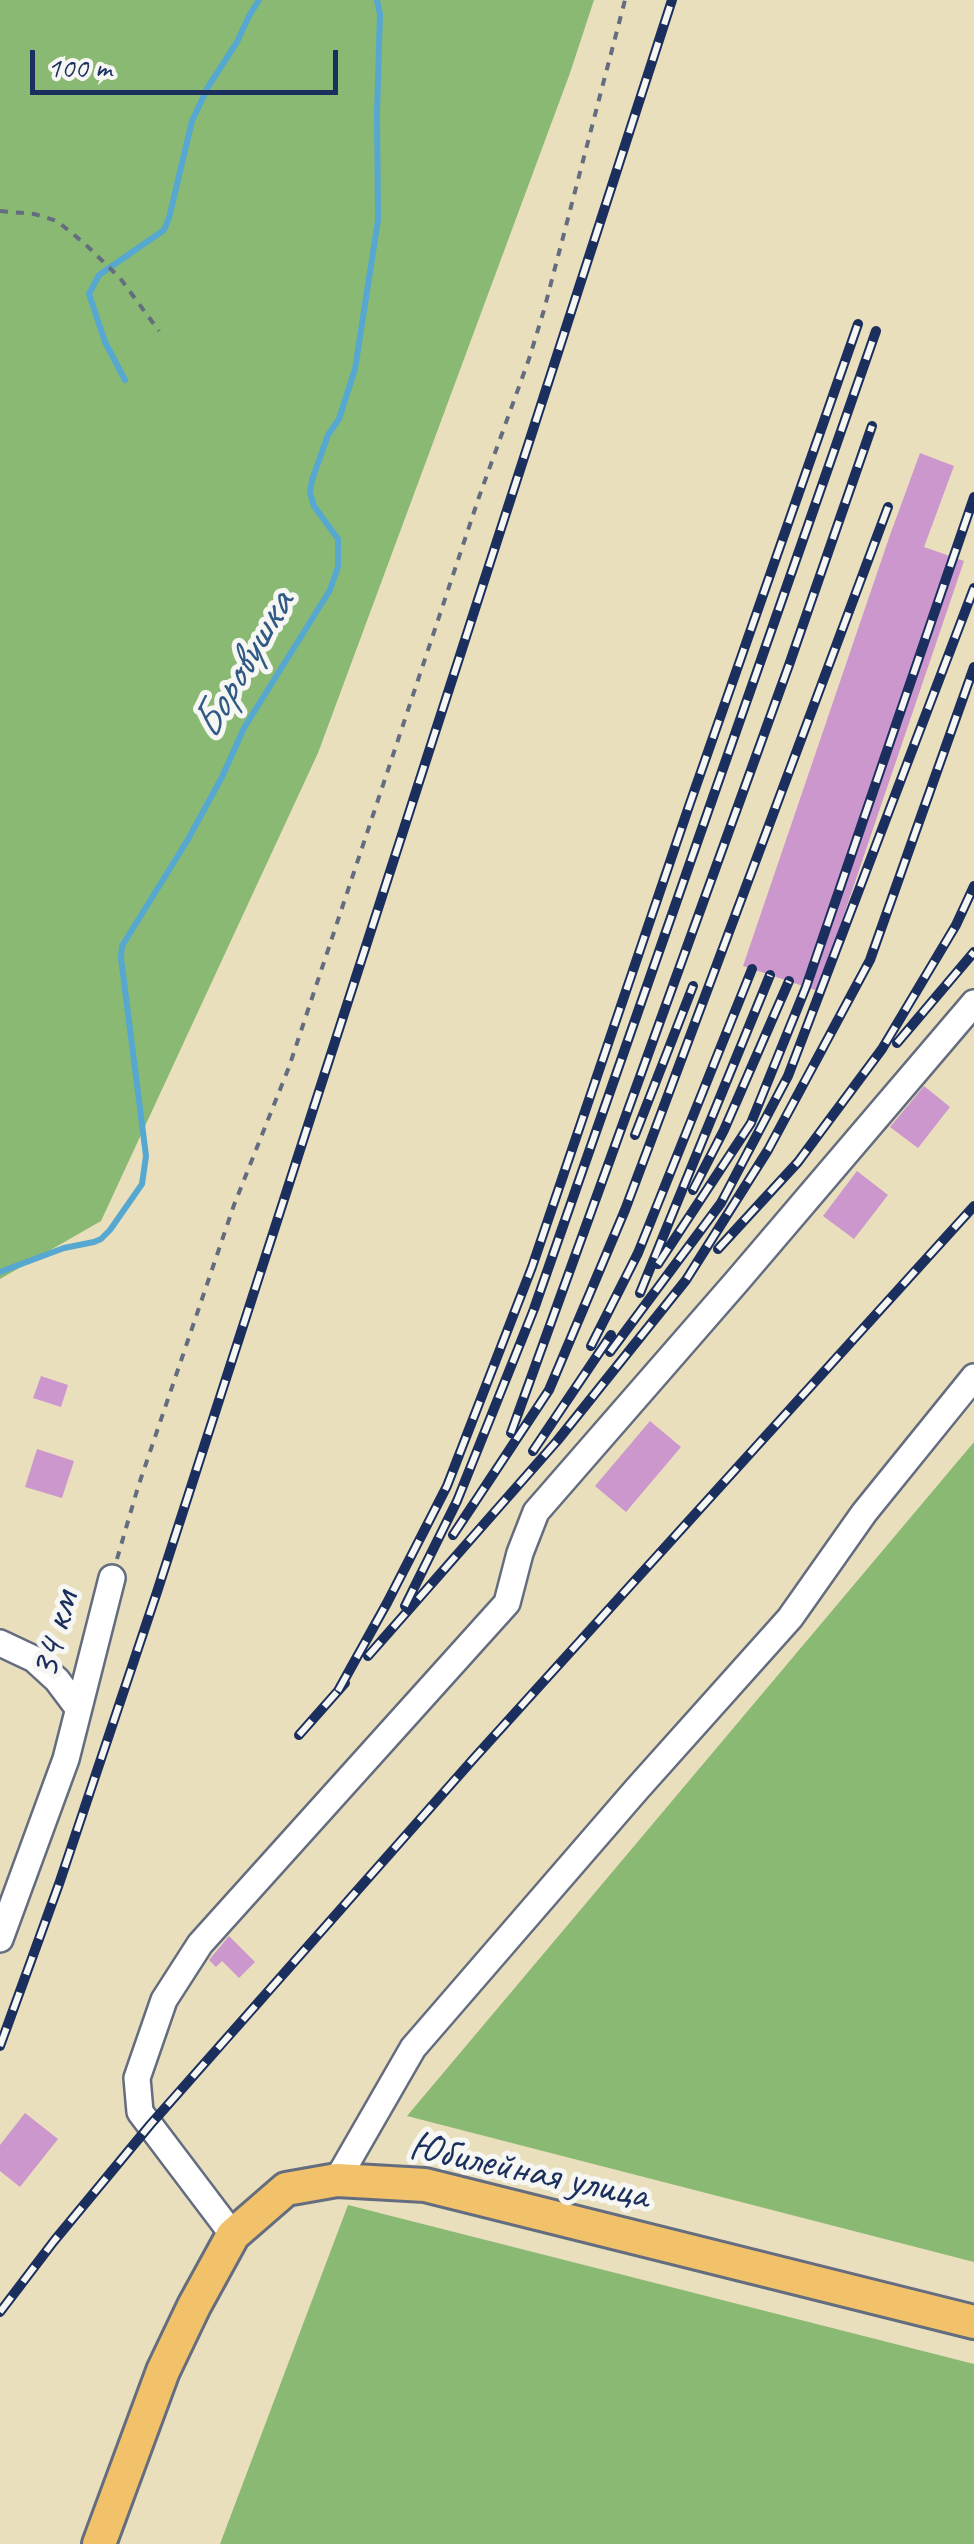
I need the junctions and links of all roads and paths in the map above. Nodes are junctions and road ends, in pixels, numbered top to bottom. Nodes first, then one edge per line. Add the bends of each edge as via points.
1 (625, 0) edge
2 (0, 211) edge
3 (159, 331) dead end
4 (974, 1003) edge
5 (974, 1376) edge
6 (112, 1578) joint
7 (0, 1643) edge
8 (78, 1708) junction
9 (0, 1939) edge
10 (337, 2180) junction
11 (233, 2235) junction
12 (974, 2322) edge
13 (98, 2544) edge

1 - 6 path via 529,359 289,1068 234,1205
2 - 3 path via 57,221 120,278
4 - 11 street via 536,1512 507,1603 200,1944 164,2000 137,2078 140,2112
5 - 10 street via 864,1512 790,1618 414,2048
6 - 8 street, 34 км
7 - 8 street via 34,1659
8 - 9 street, 34 км
10 - 11 main road, Юбилейная улица via 286,2188
10 - 12 main road, Юбилейная улица via 425,2185
11 - 13 main road, Юбилейная улица via 163,2371

